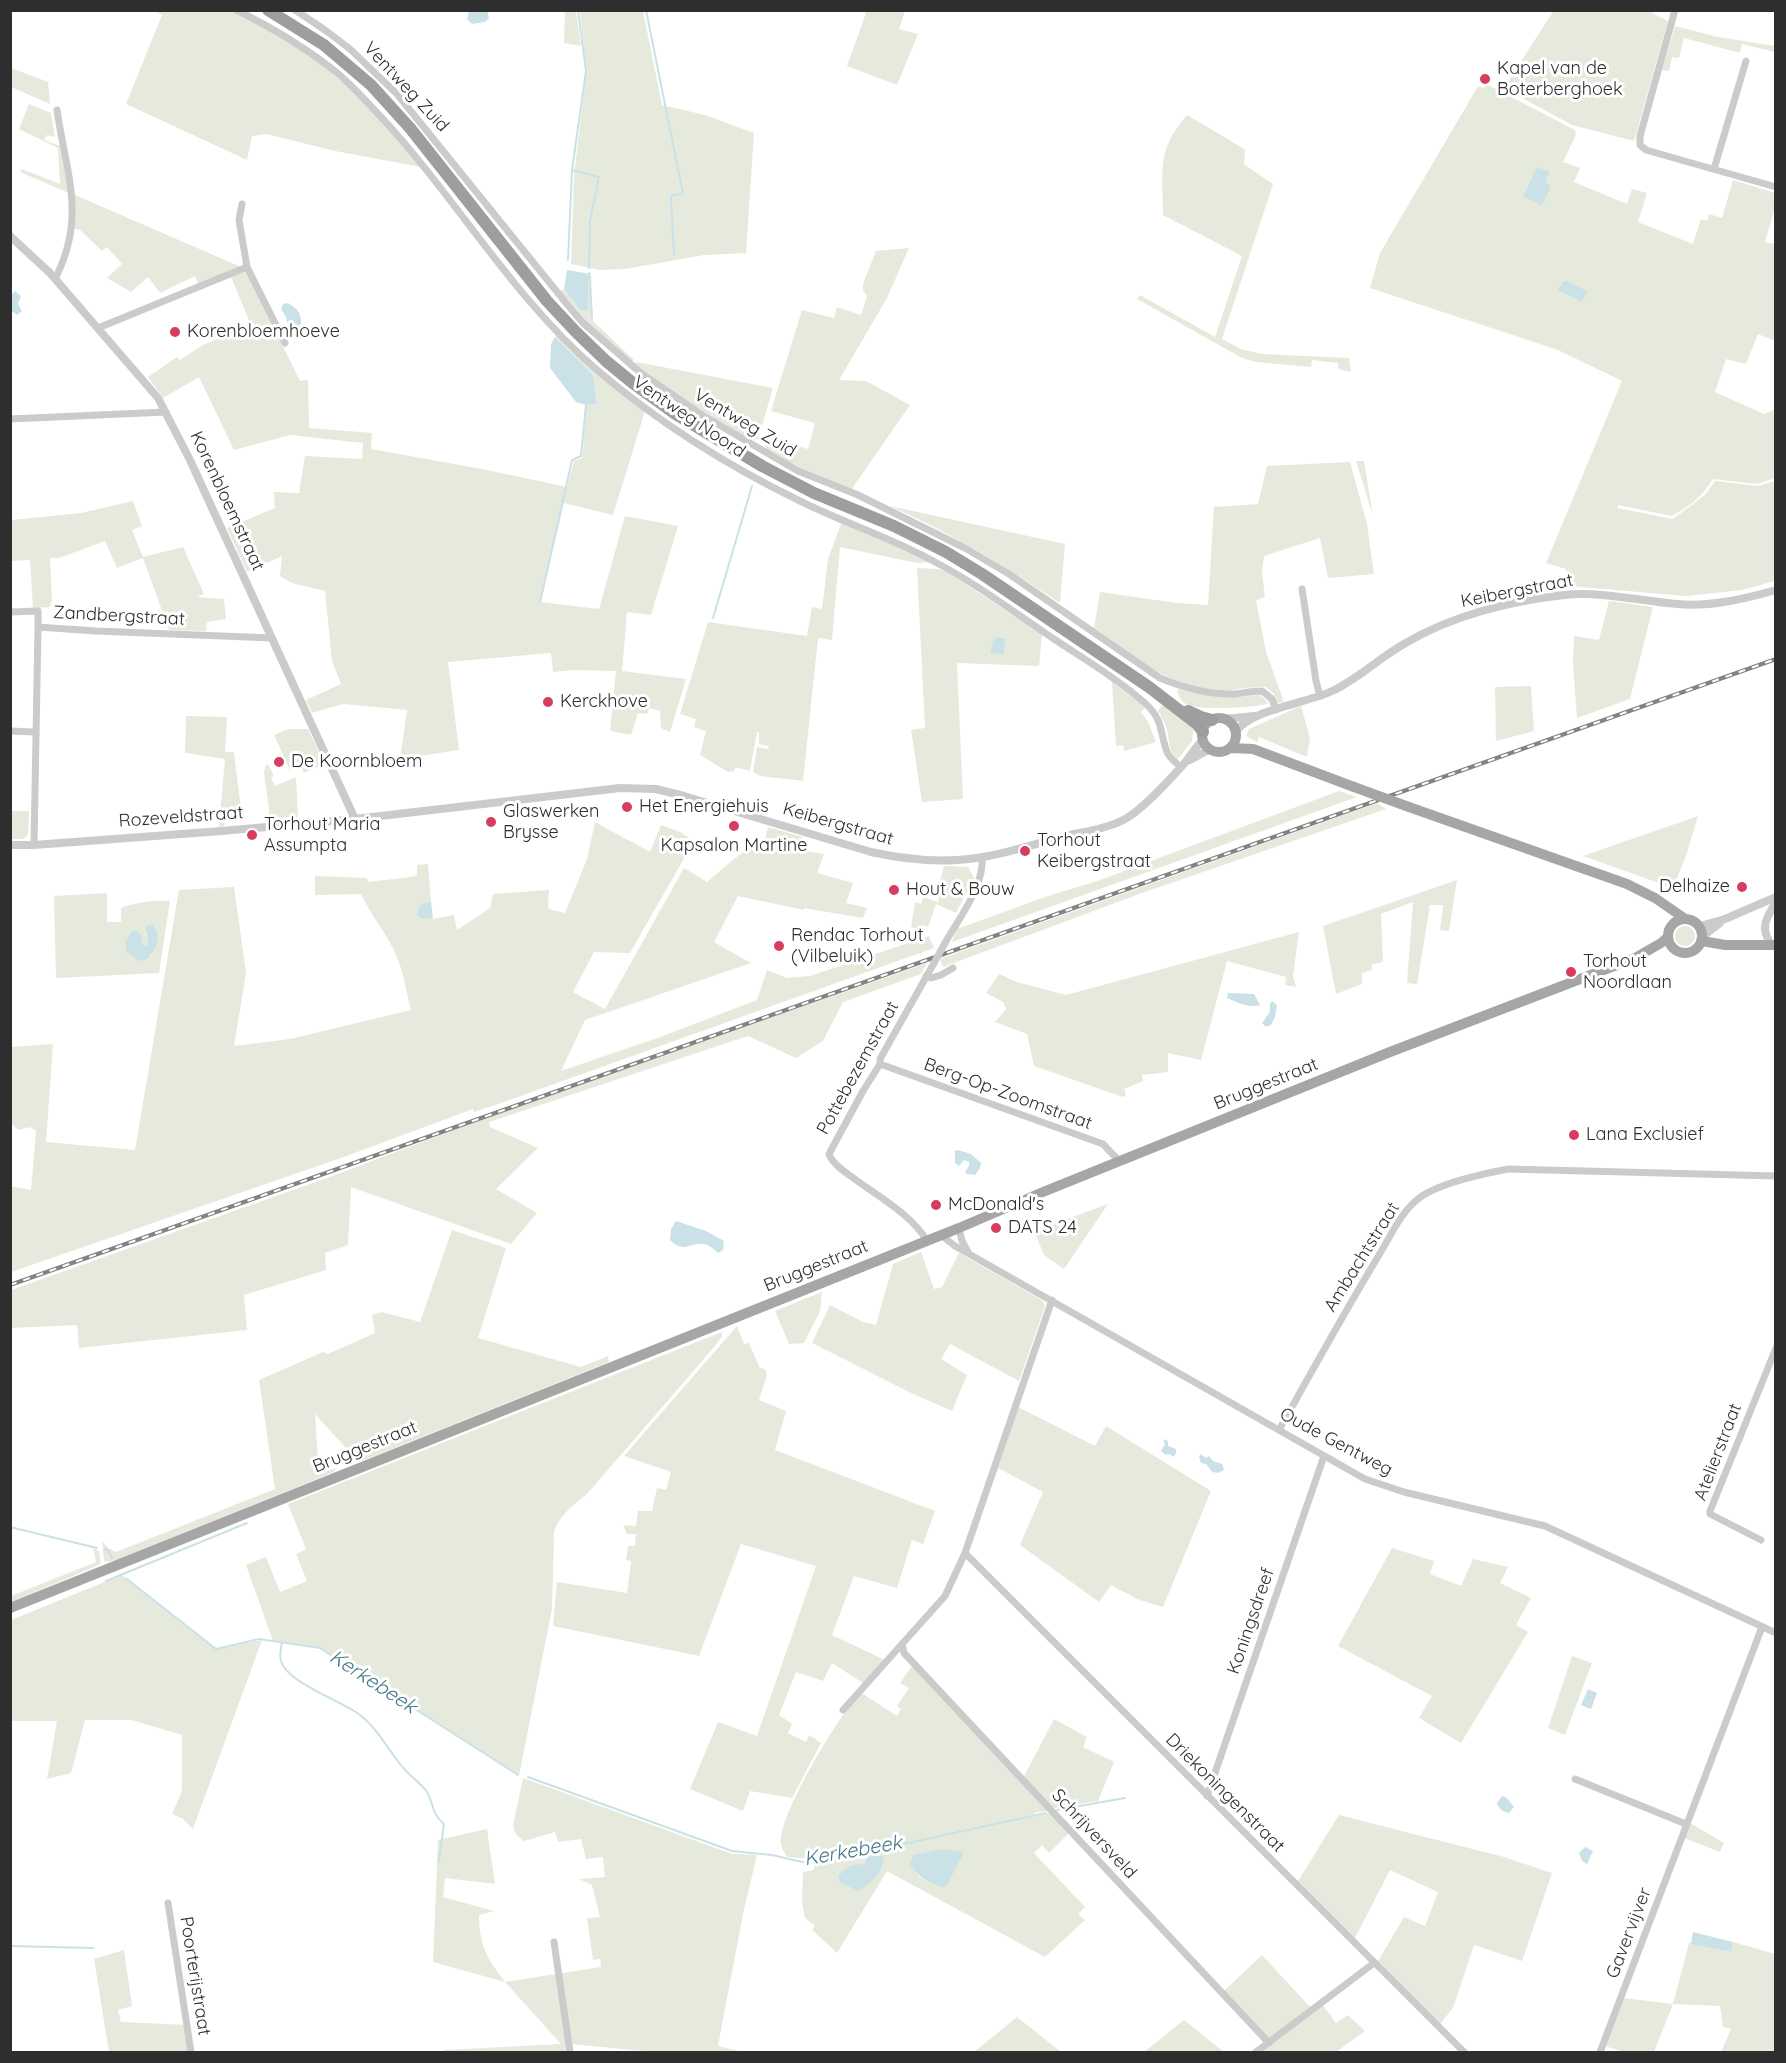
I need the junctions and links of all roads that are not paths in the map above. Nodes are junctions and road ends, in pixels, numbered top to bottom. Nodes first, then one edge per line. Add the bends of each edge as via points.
1 (236, 10) edge
2 (268, 10) edge
3 (295, 10) edge
4 (1675, 10) edge
5 (1746, 62) dead end
6 (57, 110) dead end
7 (1714, 169) junction
8 (1776, 187) edge
9 (242, 204) dead end
10 (10, 236) edge
11 (247, 267) junction
12 (55, 279) junction
13 (98, 328) junction
14 (285, 344) dead end
15 (166, 412) junction
16 (10, 419) edge
17 (1302, 590) dead end
18 (1776, 590) edge
19 (47, 610) dead end
20 (38, 611) junction
21 (10, 612) edge
22 (38, 627) junction
23 (272, 638) junction
24 (1149, 687) junction
25 (1320, 696) junction
26 (1276, 710) junction
27 (1260, 715) junction
28 (1218, 719) junction
29 (10, 731) edge
30 (35, 732) junction
31 (1236, 734) junction
32 (1205, 740) junction
33 (1231, 748) junction
34 (1253, 749) junction
35 (1182, 766) junction
36 (355, 819) junction
37 (10, 845) edge
38 (34, 845) junction
39 (982, 857) junction
40 (1776, 897) edge
41 (1776, 902) edge
42 (1660, 903) junction
43 (1684, 918) junction
44 (1669, 933) junction
45 (1701, 934) junction
46 (1725, 945) junction
47 (1774, 945) edge
48 (1676, 950) junction
49 (1692, 952) junction
50 (1635, 958) junction
51 (953, 968) dead end
52 (926, 976) junction
53 (880, 1064) junction
54 (1119, 1161) junction
55 (1776, 1176) edge
56 (959, 1227) junction
57 (941, 1235) junction
58 (927, 1240) junction
59 (968, 1252) junction
60 (1052, 1300) junction
61 (1776, 1348) edge
62 (1279, 1430) junction
63 (1324, 1456) junction
64 (1761, 1540) dead end
65 (965, 1553) junction
66 (10, 1608) edge
67 (1762, 1627) junction
68 (1776, 1633) edge
69 (902, 1644) junction
70 (843, 1710) dead end
71 (1575, 1779) dead end
72 (1207, 1796) junction
73 (1686, 1824) junction
74 (168, 1903) dead end
75 (554, 1942) dead end
76 (1374, 1963) junction
77 (1269, 2043) junction
78 (191, 2052) edge
79 (570, 2052) edge
80 (1256, 2052) edge
81 (1464, 2052) edge
82 (1600, 2052) edge

1 - 35 street, Ventweg Noord via 308,51 361,96 399,136 528,300 605,377 661,419 751,475 935,561 974,584 1148,706 1160,721 1169,756
2 - 24 highway via 324,45 371,86 410,128 547,300 590,346 634,384 762,466 814,493 894,526 964,563
3 - 26 street, Ventweg Zuid via 350,49 391,88 583,323 672,396 798,471 858,495 1010,574 1160,678 1214,693 1266,692
4 - 7 street via 1640,145
5 - 7 street
6 - 12 street via 70,177 72,212 71,233
7 - 8 street
9 - 11 street via 240,220
10 - 12 street, Korenbloemstraat
11 - 13 street
11 - 14 street
12 - 13 street, Korenbloemstraat
13 - 15 street, Korenbloemstraat via 147,383
15 - 16 street
15 - 23 street, Korenbloemstraat
17 - 25 street
18 - 25 street, Keibergstraat via 1707,604 1575,595 1489,609 1421,634 1339,688
19 - 20 street, Zandbergstraat
20 - 21 street, Zandbergstraat
20 - 22 street
22 - 23 street, Zandbergstraat
22 - 30 street, Zandbergstraat
23 - 36 street, Korenbloemstraat
24 - 28 highway via 1192,713
24 - 32 highway via 1192,720
25 - 26 street, Keibergstraat
26 - 27 street, Keibergstraat
27 - 28 street, Keibergstraat
27 - 31 street, Keibergstraat via 1240,727
28 - 31 main road via 1234,726
28 - 32 main road via 1208,723
29 - 30 street
30 - 38 street, Zandbergstraat
31 - 33 main road
31 - 34 main road
32 - 33 main road via 1221,752
32 - 35 street, Keibergstraat
33 - 34 main road
34 - 42 main road, bridge via 1614,879 1642,890
35 - 39 street, Keibergstraat via 1124,820
36 - 38 street, Rozeveldstraat
36 - 39 street, Keibergstraat via 638,788 684,796 897,858 931,861
37 - 38 street, Rozeveldstraat
39 - 52 street, Pottebezemstraat, bridge via 977,886
40 - 45 street
41 - 47 street via 1764,925 1764,933
42 - 43 main road
42 - 44 main road via 1671,923
43 - 44 main road via 1675,922
43 - 45 main road via 1693,920
44 - 48 main road
44 - 50 main road, Bruggestraat via 1661,943
45 - 46 main road
45 - 49 main road via 1698,947
46 - 47 main road
46 - 49 main road via 1718,950
48 - 49 main road
48 - 50 main road, Bruggestraat
50 - 54 main road, Bruggestraat
51 - 52 street via 931,978
52 - 53 street, Pottebezemstraat
53 - 54 street, Berg-Op-Zoomstraat via 1103,1144
53 - 58 street, Pottebezemstraat via 829,1154 843,1171 915,1226
54 - 56 main road, Bruggestraat
55 - 62 street, Ambachtstraat via 1508,1169 1476,1175 1427,1193 1404,1214
56 - 57 main road, Bruggestraat
56 - 59 street
57 - 58 main road, Bruggestraat
57 - 59 street, Oude Gentweg
58 - 66 main road, Bruggestraat
59 - 60 street, Oude Gentweg
60 - 62 street, Oude Gentweg
60 - 65 street
61 - 64 street, Atelierstraat via 1710,1511 1719,1520
62 - 63 street, Oude Gentweg
63 - 67 street, Oude Gentweg via 1392,1489 1545,1526
63 - 72 street, Koningsdreef
65 - 69 street via 945,1596
65 - 72 street, Driekoningenstraat
67 - 68 street, Oude Gentweg
67 - 73 street, Gavervijver
69 - 70 street
69 - 77 street, Schrijversveld via 904,1653
71 - 73 street
72 - 76 street, Driekoningenstraat
73 - 82 street, Gavervijver
74 - 78 street, Poorterijstraat
75 - 79 street
76 - 77 street
76 - 81 street, Driekoningenstraat
77 - 80 street

